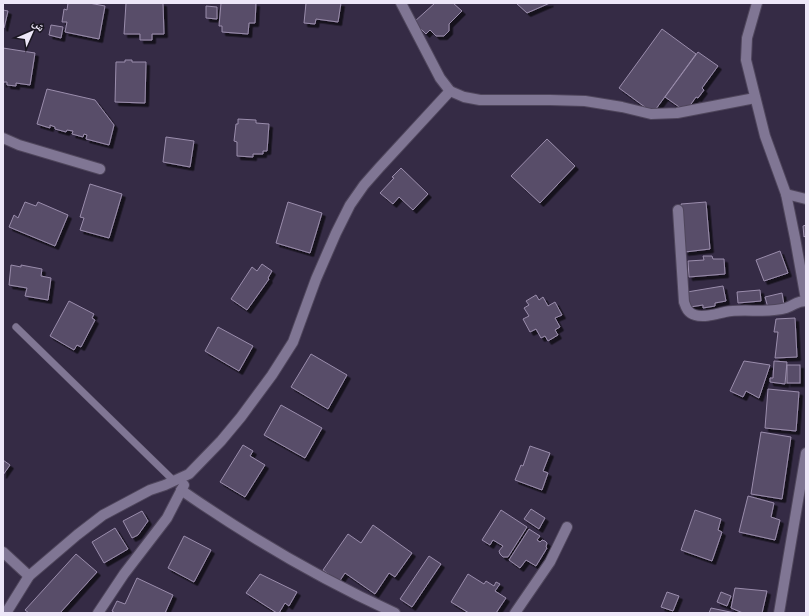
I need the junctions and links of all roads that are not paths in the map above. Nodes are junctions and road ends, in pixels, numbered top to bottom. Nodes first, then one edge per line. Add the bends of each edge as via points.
1 (401, 3) edge
2 (757, 3) edge
3 (450, 91) junction
4 (755, 98) junction
5 (3, 138) edge
6 (100, 169) dead end
7 (786, 194) junction
8 (806, 199) edge
9 (678, 210) dead end
10 (806, 301) edge
11 (16, 327) dead end
12 (806, 453) edge
13 (189, 474) junction
14 (174, 481) junction
15 (181, 490) junction
16 (567, 527) dead end
17 (3, 552) edge
18 (29, 576) junction
19 (6, 613) edge
20 (98, 613) edge
21 (395, 613) edge
22 (515, 613) edge
23 (779, 613) edge

1 - 3 street via 440,78
2 - 4 street via 747,38 746,60
3 - 4 street via 480,100 584,101 651,114 677,113
3 - 13 street via 379,168 350,205 316,279 293,342 241,417
4 - 7 street via 765,136
5 - 6 street
7 - 8 street
7 - 10 street
9 - 10 street via 684,302 693,315 767,311 787,308 799,301
11 - 14 lane
12 - 23 street
13 - 14 street
13 - 15 street
14 - 18 street via 150,490 103,515
15 - 20 street via 167,518
15 - 21 street via 268,547
16 - 22 street via 550,562
17 - 18 street
18 - 19 street

